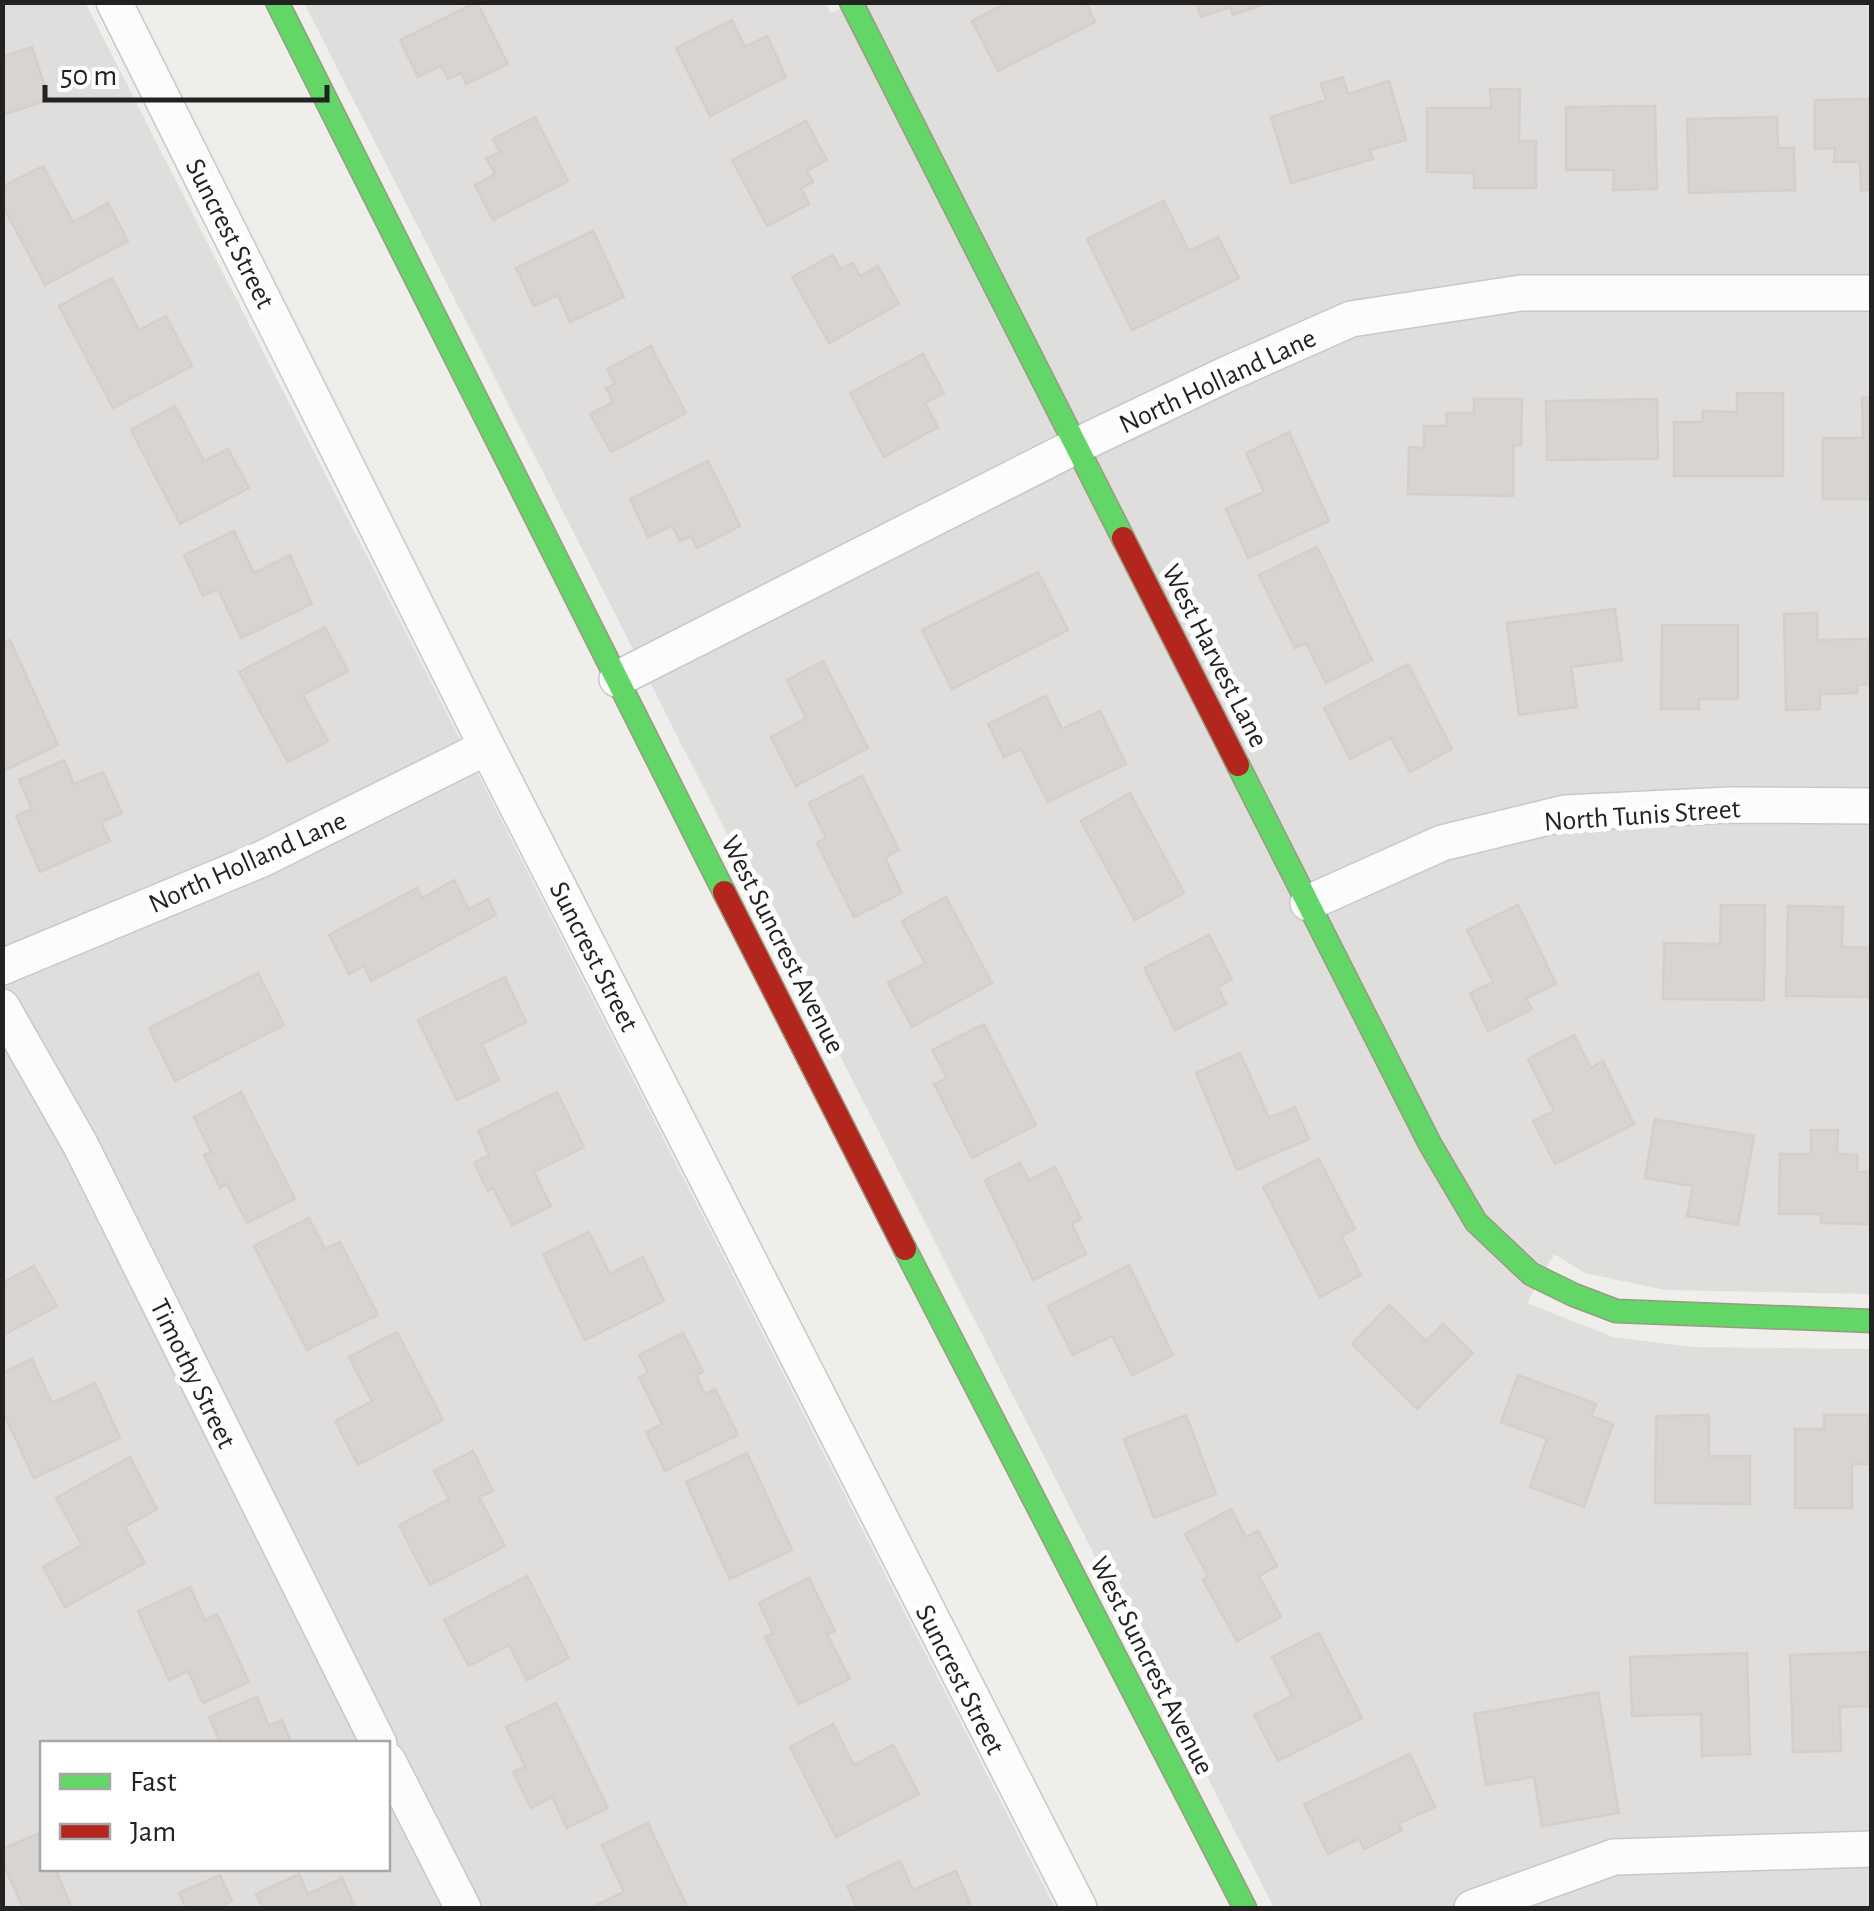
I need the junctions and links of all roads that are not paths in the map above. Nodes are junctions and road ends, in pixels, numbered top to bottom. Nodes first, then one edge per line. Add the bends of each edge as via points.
1 (114, 2) edge
2 (277, 2) edge
3 (852, 2) edge
4 (1872, 294) edge
5 (1076, 446) junction
6 (617, 679) junction
7 (487, 747) junction
8 (1872, 806) edge
9 (1308, 903) junction
10 (2, 967) edge
11 (2, 1007) edge
12 (1872, 1321) edge
13 (378, 1741) edge
14 (390, 1765) edge
15 (1872, 1849) edge
16 (463, 1908) edge
17 (1079, 1908) edge
18 (1245, 1908) edge
19 (1472, 1908) edge

1 - 7 street, Suncrest Street
2 - 6 street, West Suncrest Avenue
3 - 5 street, West Harvest Lane
4 - 5 street, North Holland Lane via 1521,293 1351,320
5 - 6 street, North Holland Lane
5 - 9 street, West Harvest Lane
6 - 18 street, West Suncrest Avenue
7 - 10 street, North Holland Lane via 262,859
7 - 17 street, Suncrest Street
8 - 9 street, North Tunis Street via 1565,814 1442,843
9 - 12 street, West Harvest Lane via 1476,1222 1532,1274 1616,1311
11 - 13 street, Timothy Street via 80,1144
14 - 16 street
15 - 19 street via 1614,1856

